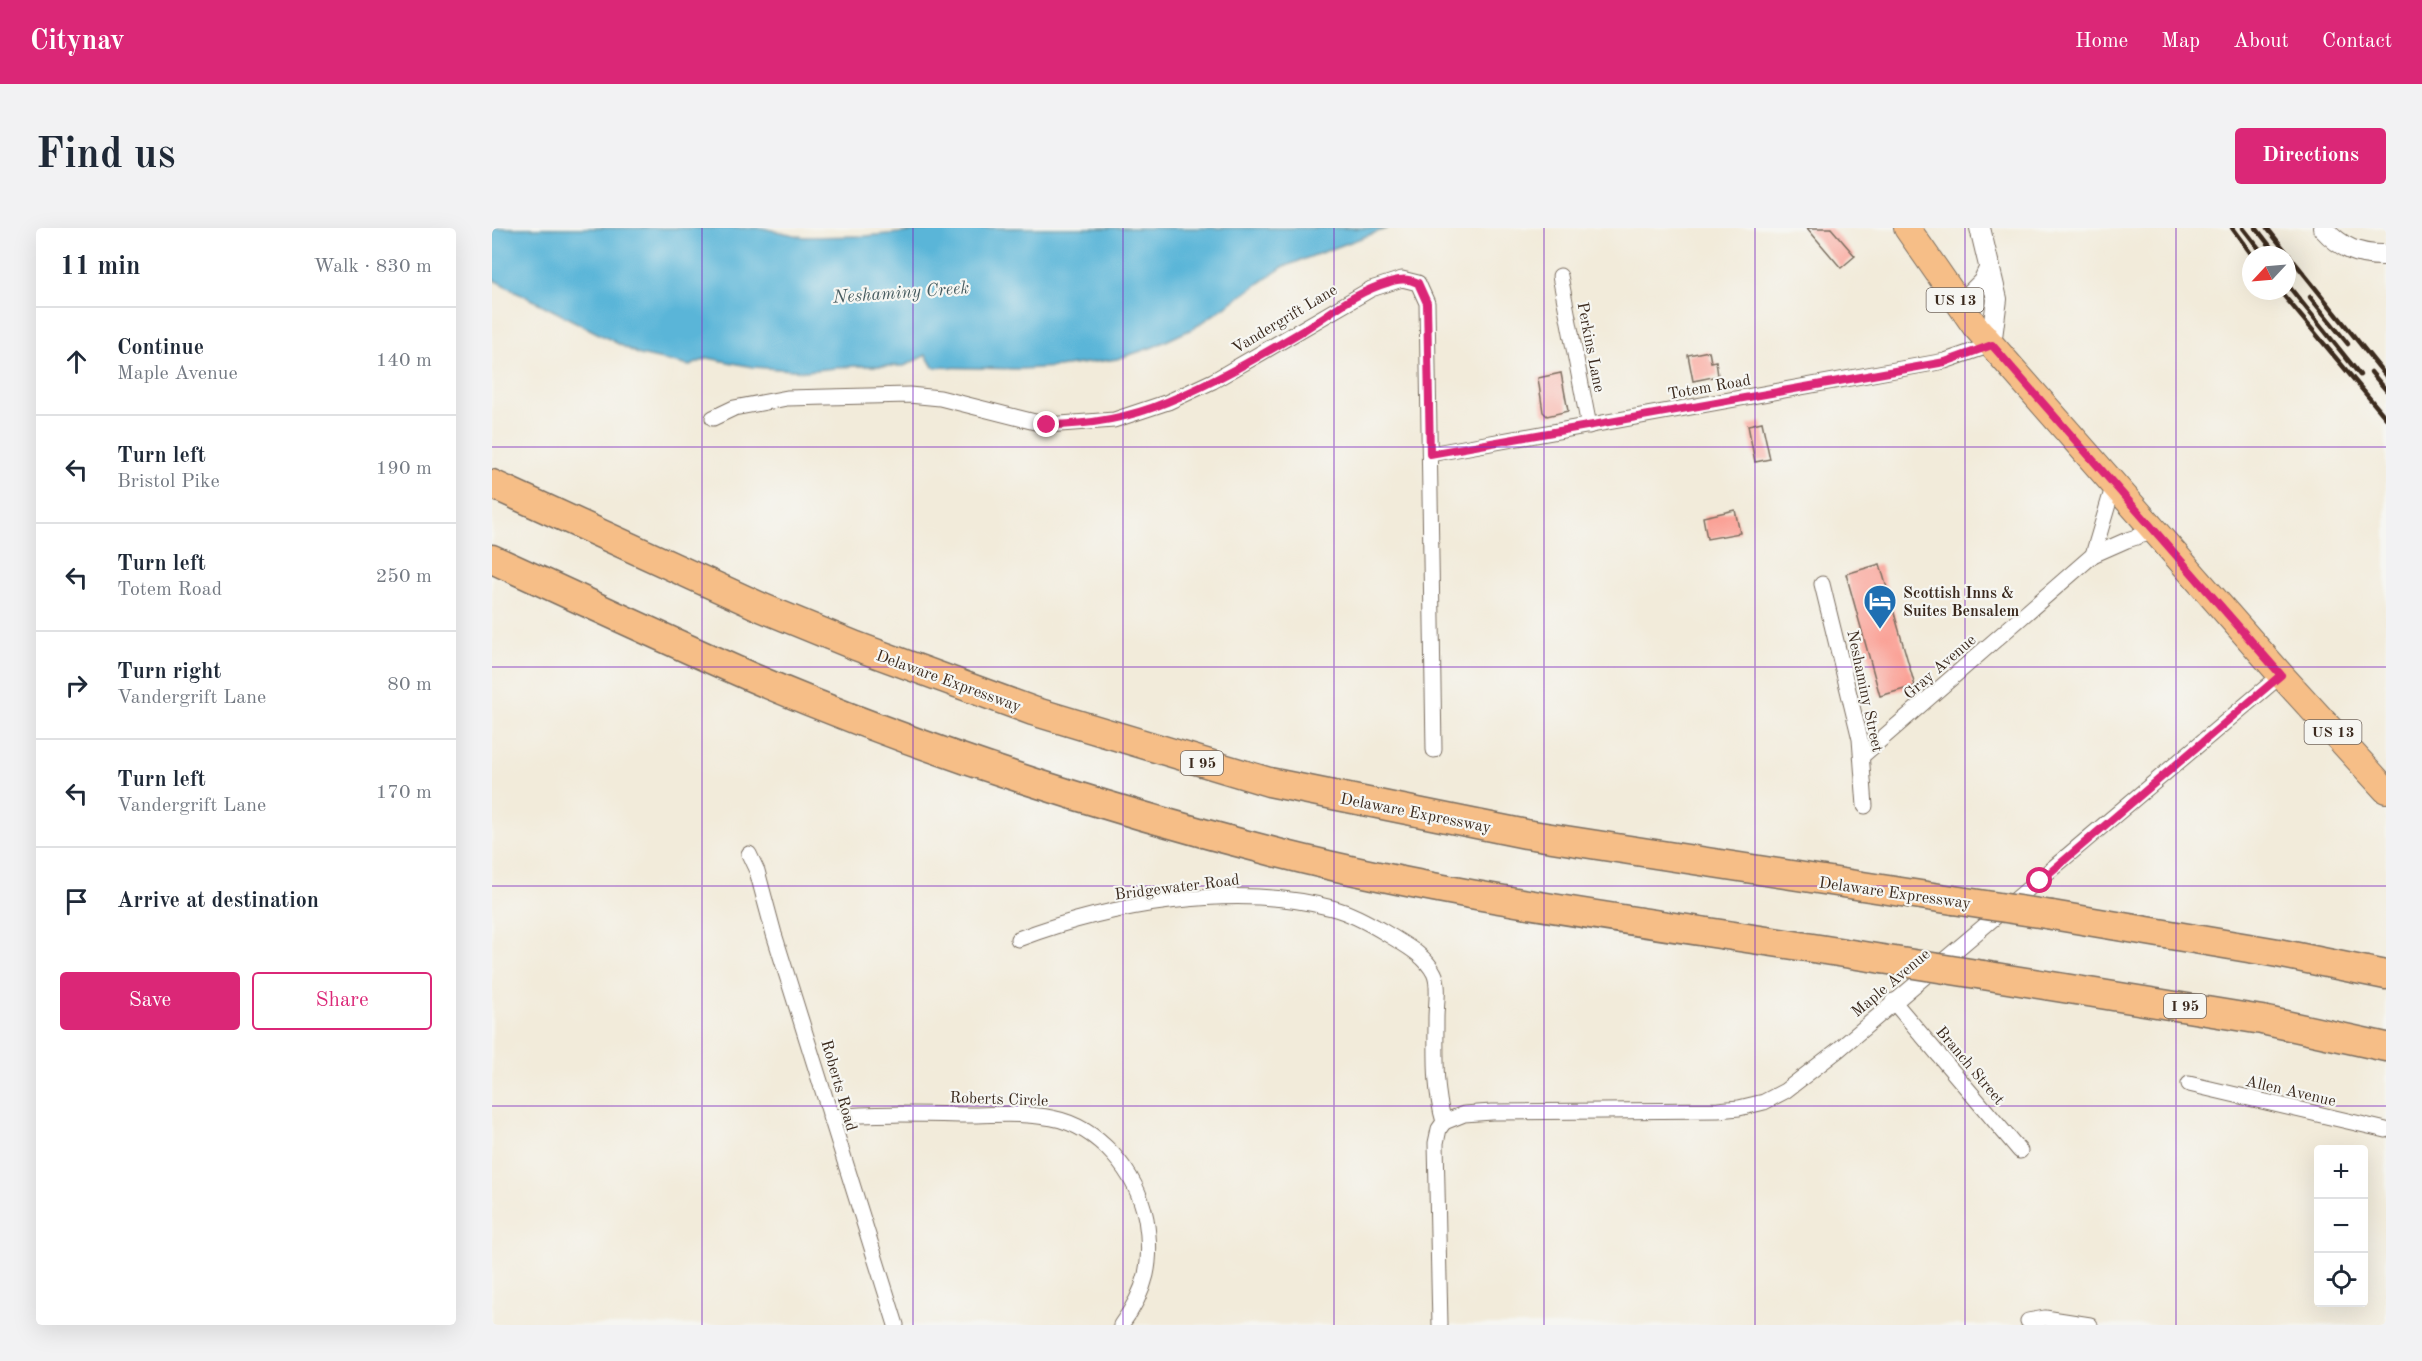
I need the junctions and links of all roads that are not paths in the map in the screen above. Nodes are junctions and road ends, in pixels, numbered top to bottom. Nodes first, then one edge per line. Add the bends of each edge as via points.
1 (1906, 228) edge
2 (1980, 228) edge
3 (2323, 228) edge
4 (2386, 255) edge
5 (1990, 267) junction
6 (1560, 276) dead end
7 (1959, 306) junction
8 (1992, 345) junction
9 (713, 418) dead end
10 (1589, 426) junction
11 (1430, 454) junction
12 (492, 484) edge
13 (2114, 484) junction
14 (2155, 531) junction
15 (2093, 555) junction
16 (492, 559) edge
17 (1822, 584) dead end
18 (2281, 675) junction
19 (1434, 750) dead end
20 (1862, 756) junction
21 (2386, 790) edge
22 (1865, 806) dead end
23 (749, 854) dead end
24 (1018, 939) dead end
25 (2386, 975) edge
26 (1893, 1001) junction
27 (2386, 1047) edge
28 (2188, 1084) dead end
29 (830, 1117) junction
30 (1444, 1122) junction
31 (2386, 1130) edge
32 (2020, 1151) dead end
33 (2028, 1320) dead end
34 (896, 1325) edge
35 (1121, 1325) edge
36 (1440, 1325) edge
37 (2090, 1325) edge

1 - 7 main road, US 13
2 - 5 street
3 - 4 street via 2346,249
5 - 7 street via 1983,282
5 - 8 street via 1997,299
6 - 10 street, Perkins Lane
7 - 8 main road, US 13
8 - 10 street, Totem Road via 1945,362
8 - 13 main road, US 13
9 - 11 street, Vandergrift Lane via 734,408 787,398 909,395 940,398 1047,425 1114,420 1168,402 1213,381 1371,289 1410,279 1421,286 1427,303
10 - 11 street, Totem Road
11 - 19 street, Vandergrift Lane
12 - 25 highway, Delaware Expressway / I 95, bridge via 763,608 856,646 1033,711 1258,779 1527,834 2052,915
13 - 14 main road, US 13
13 - 15 street
14 - 15 street, Gray Avenue
14 - 18 main road, US 13
15 - 20 street, Gray Avenue
16 - 27 highway, I 95, bridge via 754,678 1007,773 1280,853 1427,886 2240,1016
17 - 20 street, Neshaminy Street
18 - 21 main road, US 13
18 - 26 street, Maple Avenue
20 - 22 street, Neshaminy Street
23 - 29 street, Roberts Road
24 - 30 street, Bridgewater Road via 1119,909 1225,896 1247,895 1309,904 1362,919 1410,948 1435,973 1436,1077
26 - 30 street, Maple Avenue via 1807,1075 1764,1102 1718,1110 1492,1112 1464,1114
26 - 32 street, Branch Street
28 - 31 street, Allen Avenue
29 - 34 street, Roberts Road
29 - 35 street, Roberts Circle via 893,1113 1023,1114 1065,1121 1097,1140 1115,1156 1136,1187 1148,1232 1149,1254 1142,1291
30 - 36 street, Bridgewater Road via 1436,1143
33 - 37 street via 2045,1318

